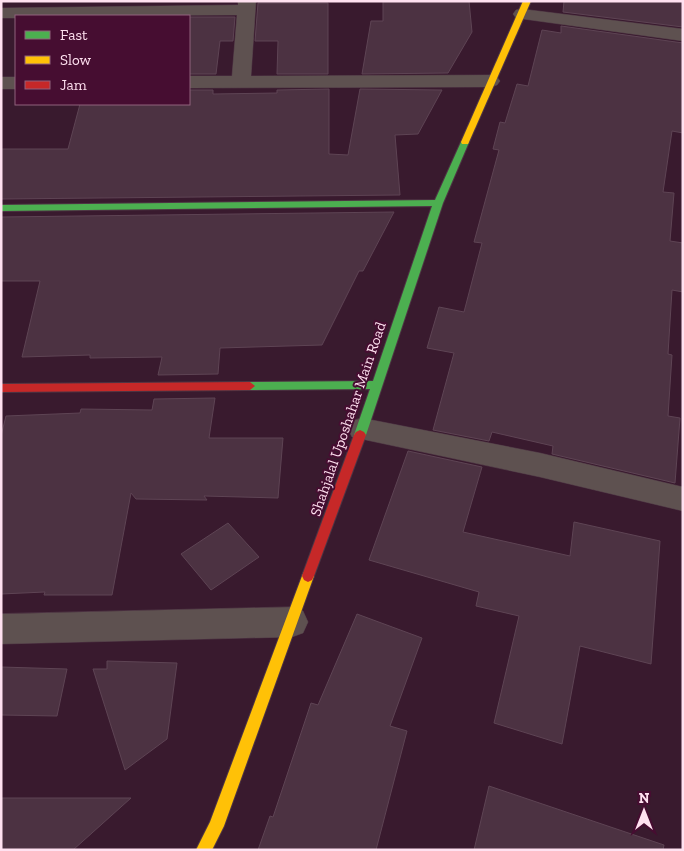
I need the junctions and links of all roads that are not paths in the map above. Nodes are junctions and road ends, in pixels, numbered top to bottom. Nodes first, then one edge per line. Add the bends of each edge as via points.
1 (246, 6) edge
2 (525, 7) edge
3 (1, 13) edge
4 (683, 34) edge
5 (490, 81) junction
6 (190, 82) edge
7 (241, 82) junction
8 (1, 83) edge
9 (15, 83) edge
10 (438, 203) junction
11 (1, 208) edge
12 (378, 385) junction
13 (1, 388) edge
14 (362, 429) junction
15 (683, 499) edge
16 (292, 622) junction
17 (1, 629) edge
18 (204, 850) edge

1 - 3 street
1 - 7 street
2 - 4 street
2 - 5 main road, Shahjalal Uposhahar Main Road
5 - 7 street
5 - 10 main road, Shahjalal Uposhahar Main Road
6 - 7 street
8 - 9 street
10 - 11 main road
10 - 12 main road, Shahjalal Uposhahar Main Road
12 - 13 main road
12 - 14 main road, Shahjalal Uposhahar Main Road
14 - 15 street via 540,465
14 - 16 main road, Shahjalal Uposhahar Main Road
16 - 17 street
16 - 18 main road, Shahjalal Uposhahar Main Road via 216,826

